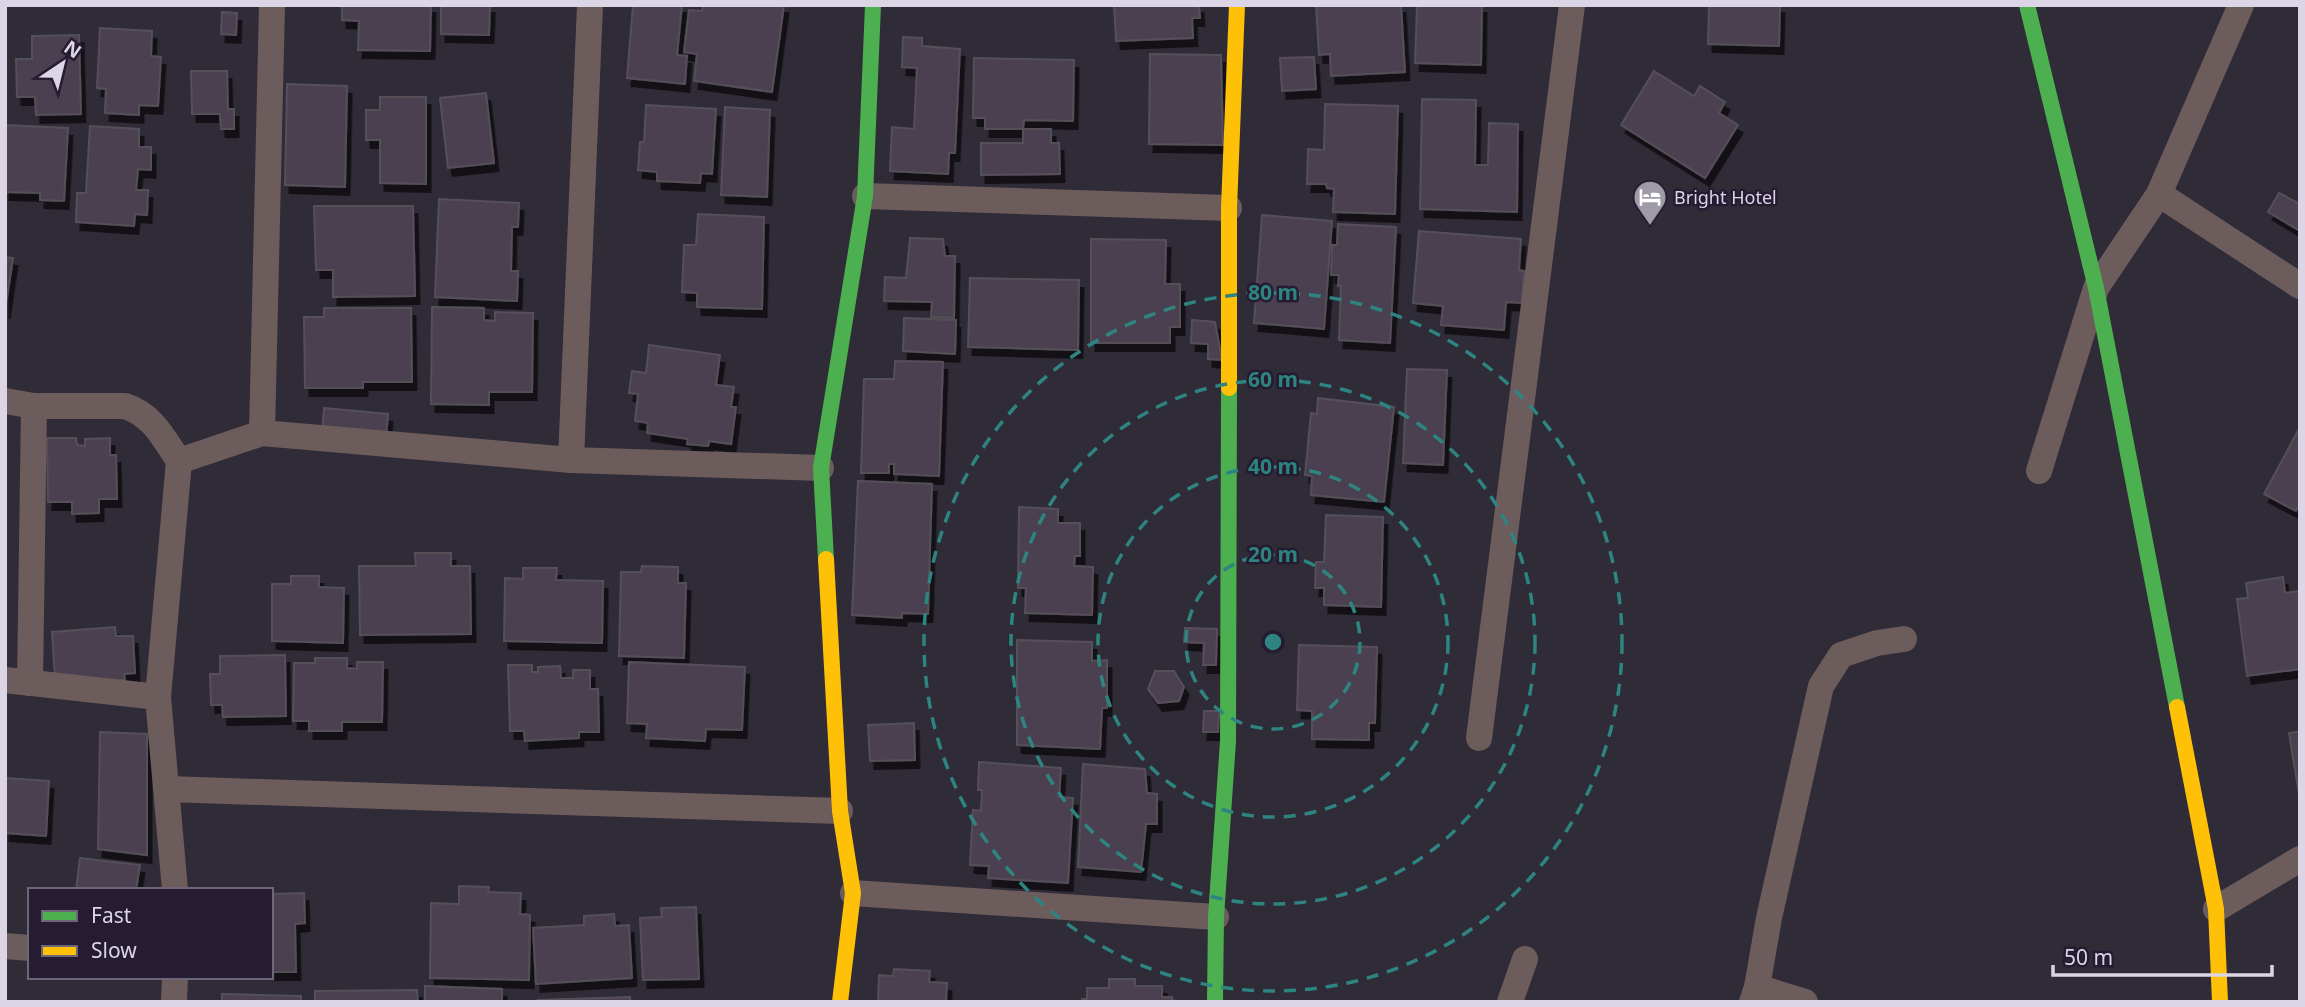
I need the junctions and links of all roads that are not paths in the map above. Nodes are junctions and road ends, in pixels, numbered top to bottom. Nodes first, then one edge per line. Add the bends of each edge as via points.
1 (272, 5) edge
2 (590, 5) edge
3 (873, 5) edge
4 (1237, 5) edge
5 (1572, 5) edge
6 (2027, 5) edge
7 (2241, 5) edge
8 (2159, 194) junction
9 (865, 195) junction
10 (1230, 208) junction
11 (2300, 286) edge
12 (2096, 288) junction
13 (5, 401) edge
14 (34, 406) junction
15 (262, 433) junction
16 (571, 460) junction
17 (179, 461) junction
18 (821, 468) junction
19 (2039, 471) dead end
20 (1904, 639) dead end
21 (18, 681) edge
22 (158, 697) junction
23 (1479, 738) dead end
24 (167, 789) junction
25 (841, 811) junction
26 (2300, 859) edge
27 (175, 888) edge
28 (853, 892) junction
29 (2216, 909) junction
30 (1216, 917) junction
31 (5, 946) edge
32 (28, 948) edge
33 (1525, 958) dead end
34 (175, 979) edge
35 (1755, 994) edge
36 (174, 1002) edge
37 (840, 1002) edge
38 (1215, 1002) edge
39 (1510, 1002) edge
40 (1805, 1002) edge
41 (2220, 1002) edge

1 - 15 street
2 - 16 street
3 - 9 street
4 - 10 street
5 - 23 street
6 - 12 street
7 - 8 street
8 - 11 street
8 - 12 street
9 - 10 street
9 - 18 street
10 - 30 street via 1228,741
12 - 19 street
12 - 29 street
13 - 14 street
14 - 17 street via 139,410
14 - 21 street
15 - 16 street
15 - 17 street
16 - 18 street
17 - 22 street
18 - 25 street
20 - 35 street via 1842,655 1821,686
21 - 22 street
22 - 24 street
24 - 25 street
24 - 27 street
25 - 28 street
26 - 29 street
28 - 30 street
28 - 37 street
29 - 41 street
30 - 38 street
31 - 32 street
33 - 39 street
34 - 36 street
35 - 40 street

